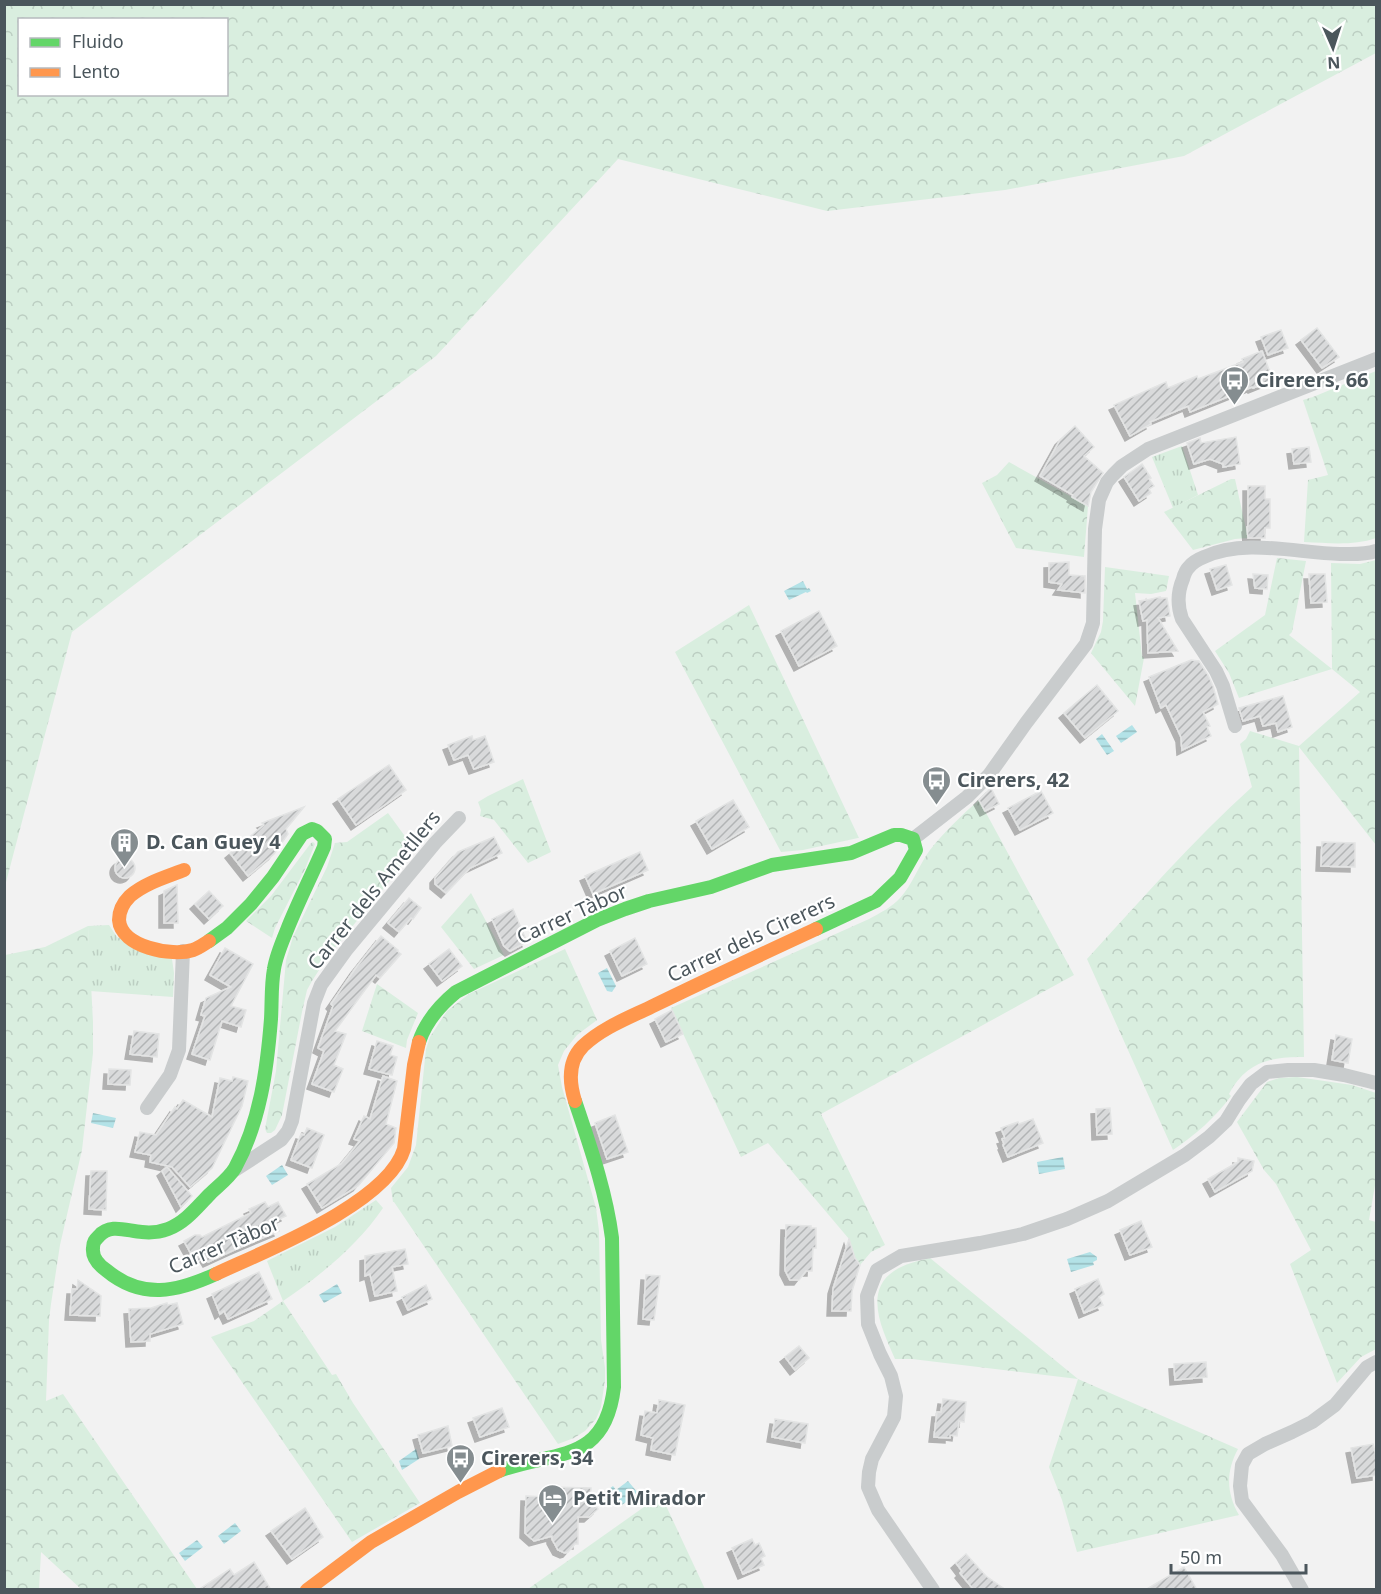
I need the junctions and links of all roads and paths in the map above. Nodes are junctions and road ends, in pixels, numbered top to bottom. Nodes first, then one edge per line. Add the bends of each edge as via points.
1 (1377, 359) edge
2 (1377, 551) edge
3 (1235, 726) dead end
4 (459, 818) dead end
5 (914, 838) junction
6 (184, 870) dead end
7 (183, 951) junction
8 (1377, 1083) edge
9 (147, 1108) dead end
10 (232, 1171) junction
11 (1377, 1362) edge
12 (307, 1590) edge
13 (933, 1590) edge
14 (1302, 1590) edge

1 - 5 street via 1148,449 1113,475 1099,500 1093,623 1086,644 989,775
2 - 3 street via 1362,555 1242,548 1207,555 1189,566 1179,589 1179,610 1216,671
4 - 10 street, Carrer dels Ametllers via 321,985 288,1131 281,1140
5 - 10 street, Carrer Tàbor via 894,835 850,853 778,863 711,887 625,909 467,985 447,998 428,1020 419,1039 411,1079 405,1148 392,1171 367,1194 277,1246 186,1286 139,1289 98,1264 92,1249 104,1231 112,1228 154,1232 176,1226
5 - 12 street, Carrer dels Cirerers via 916,850 900,879 876,901 603,1031 582,1047 576,1057 571,1067 571,1088 601,1180 612,1239 614,1387 607,1419 599,1431 568,1454 501,1470 462,1489 363,1547
6 - 7 street via 149,885 125,901 118,920 123,932 138,944
7 - 9 street via 178,1050 170,1075
7 - 10 street, Carrer Tàbor via 194,949 224,931 272,879 302,834 313,829 322,834 324,847 274,969 261,1094
8 - 13 street via 1314,1070 1267,1072 1251,1084 1226,1121 1209,1137 1108,1201 1023,1234 902,1256 877,1269 867,1296 868,1324 896,1396 894,1417 872,1459 868,1487 878,1510
11 - 14 street via 1367,1367 1335,1405 1312,1422 1248,1454 1242,1465 1242,1501

